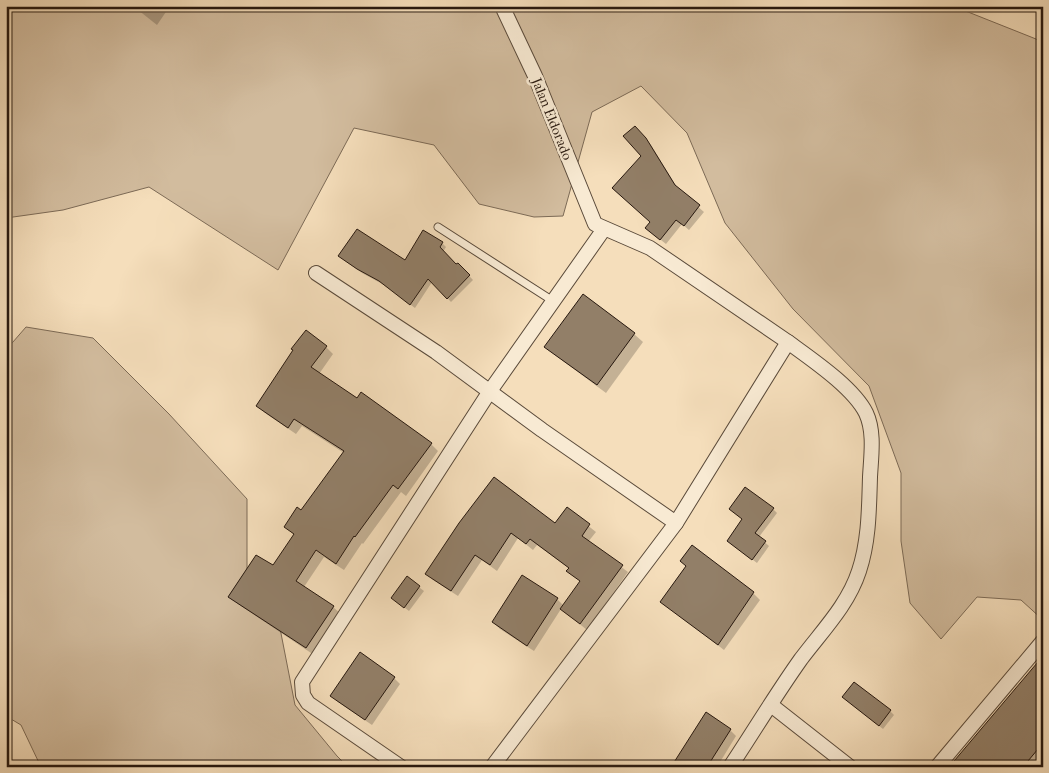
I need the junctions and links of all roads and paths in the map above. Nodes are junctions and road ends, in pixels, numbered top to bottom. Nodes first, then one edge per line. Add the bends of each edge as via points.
1 (502, 6) edge
2 (438, 227) dead end
3 (604, 229) junction
4 (316, 273) dead end
5 (553, 301) junction
6 (788, 342) junction
7 (490, 391) junction
8 (676, 523) junction
9 (1043, 641) edge
10 (771, 705) junction
11 (401, 767) edge
12 (492, 767) edge
13 (730, 767) edge
14 (850, 767) edge
15 (937, 767) edge

1 - 3 street, Jalan Eldorado via 535,76 593,221
2 - 5 lane
3 - 5 street
3 - 6 street via 650,248
4 - 7 street
5 - 7 street
6 - 8 street
6 - 10 street via 852,394 866,413 871,451 868,523 859,573 842,606
7 - 8 street
7 - 11 street via 302,682 303,695 308,703
8 - 12 street
9 - 15 street
10 - 13 street
10 - 14 street

